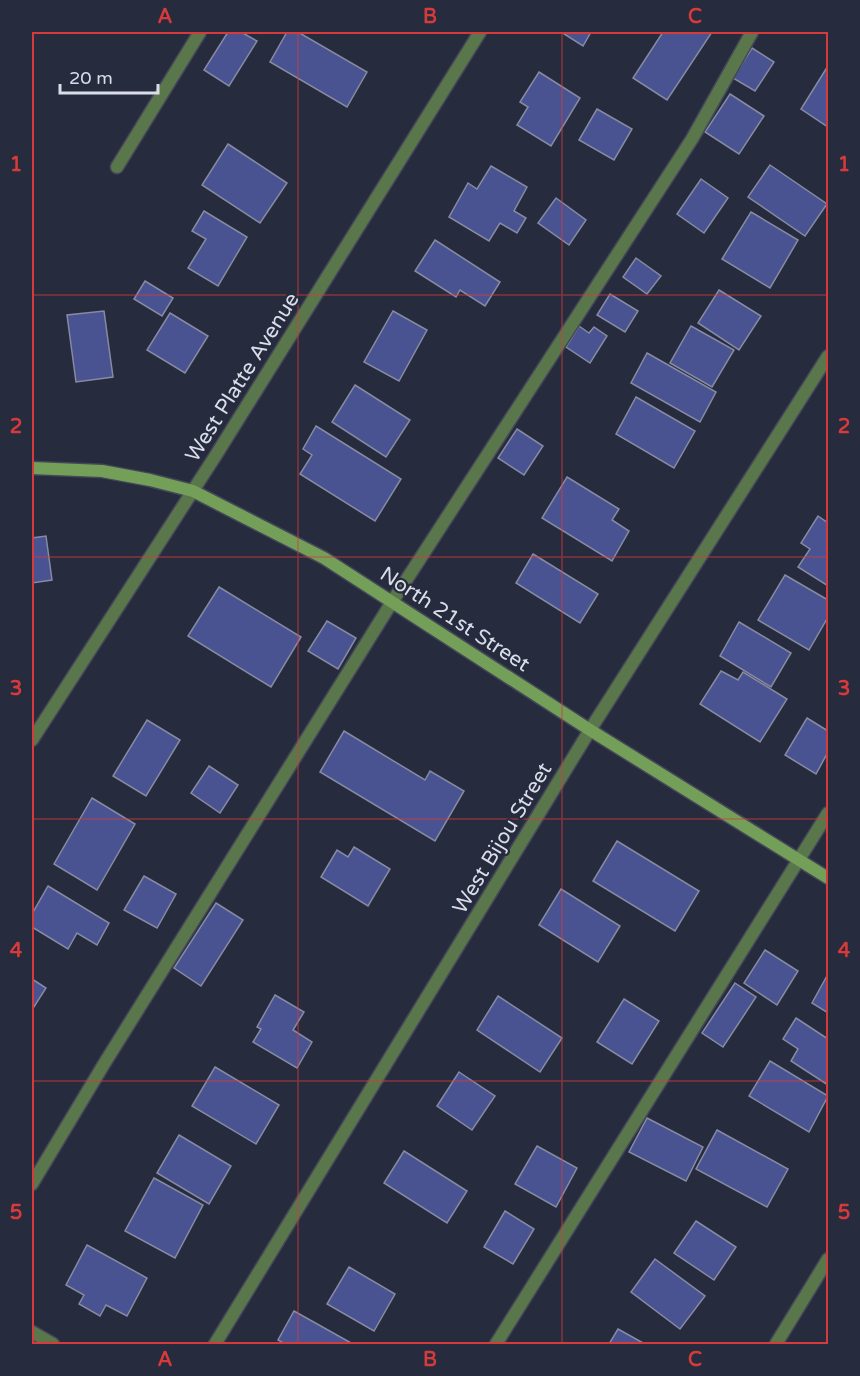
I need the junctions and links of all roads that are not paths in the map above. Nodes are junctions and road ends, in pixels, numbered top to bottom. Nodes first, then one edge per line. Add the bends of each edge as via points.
1 (200, 32) edge
2 (480, 32) edge
3 (752, 32) edge
4 (117, 167) dead end
5 (828, 356) edge
6 (32, 468) edge
7 (193, 491) junction
8 (392, 602) junction
9 (590, 730) junction
10 (32, 740) edge
11 (828, 813) edge
12 (799, 860) junction
13 (828, 878) edge
14 (32, 1184) edge
15 (828, 1259) edge
16 (32, 1332) edge
17 (52, 1344) edge
18 (215, 1344) edge
19 (496, 1344) edge
20 (776, 1344) edge

1 - 4 street
2 - 7 street, West Platte Avenue
3 - 8 street via 692,139
5 - 9 street, West Bijou Street
6 - 7 main road, North 21st Street via 102,471
7 - 8 main road, North 21st Street via 324,558
7 - 10 street, West Platte Avenue
8 - 9 main road, North 21st Street
8 - 14 street
9 - 12 main road, North 21st Street
9 - 18 street, West Bijou Street
11 - 12 street
12 - 13 main road, North 21st Street
12 - 19 street
15 - 20 street
16 - 17 street

